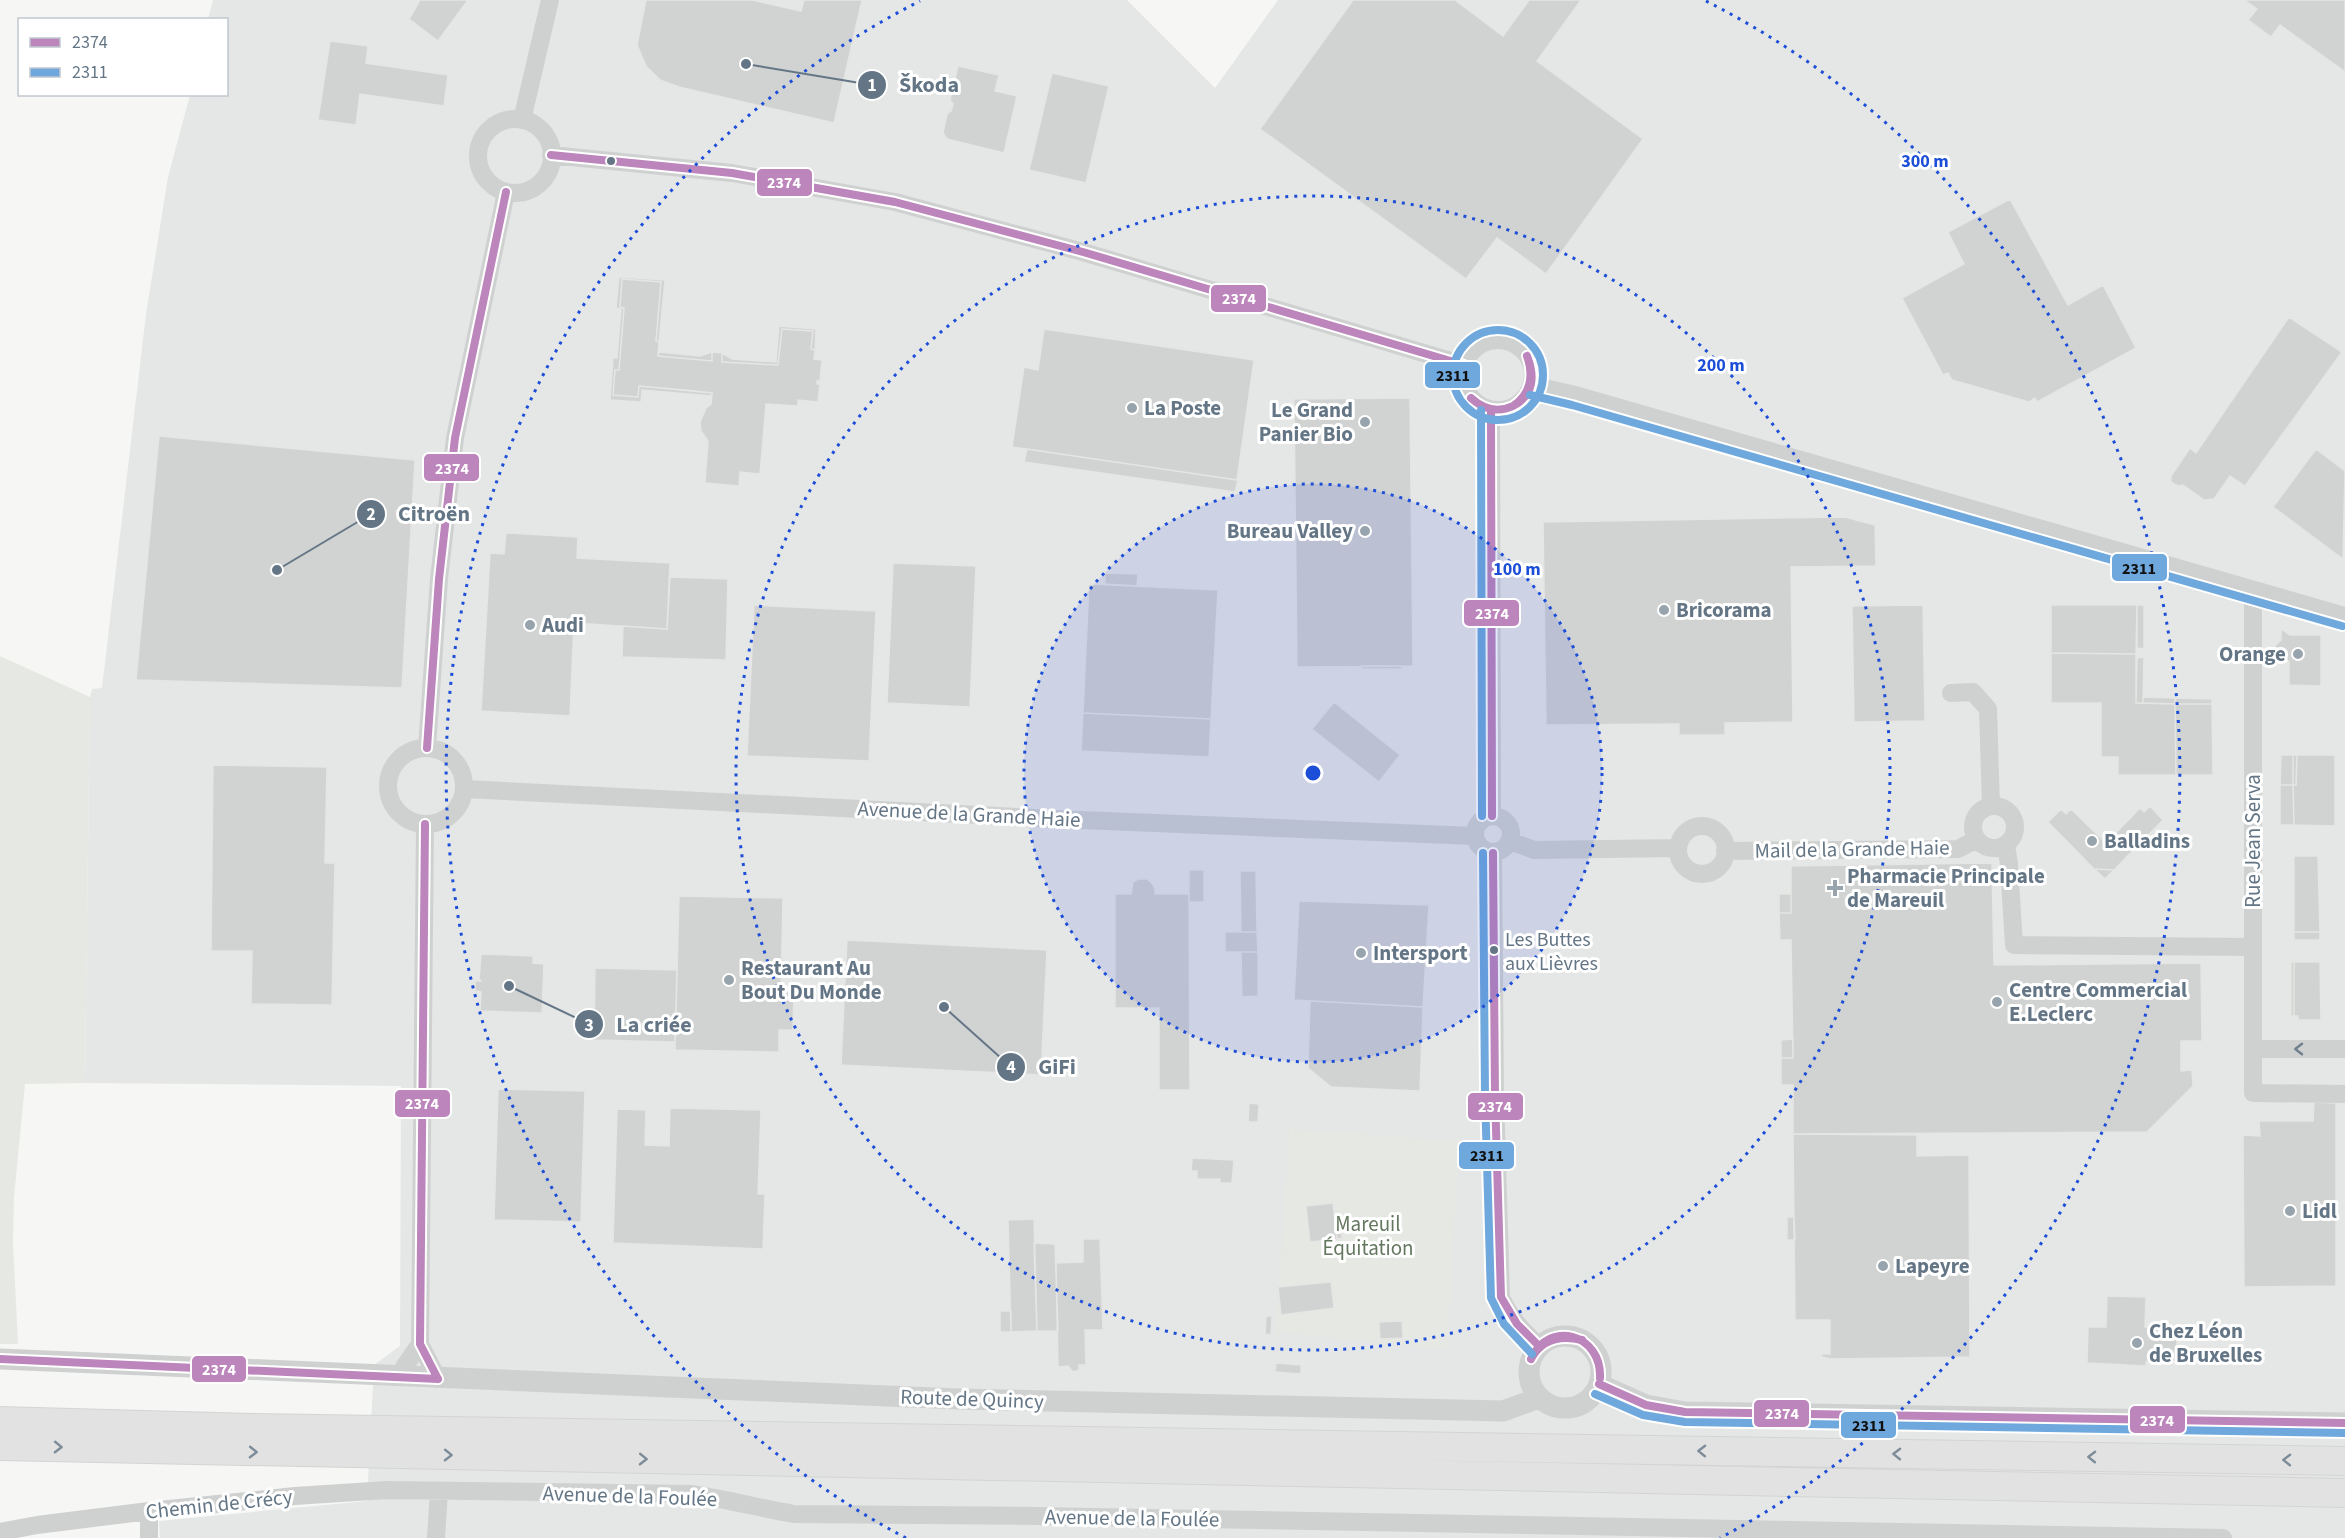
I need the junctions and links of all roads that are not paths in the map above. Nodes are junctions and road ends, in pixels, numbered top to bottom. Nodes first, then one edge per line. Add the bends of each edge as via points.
1 (550, 0) edge
2 (522, 120) junction
3 (552, 155) junction
4 (506, 192) junction
5 (1464, 365) junction
6 (1532, 385) junction
7 (1491, 410) junction
8 (2253, 590) junction
9 (2345, 616) edge
10 (1951, 693) dead end
11 (427, 748) junction
12 (464, 789) junction
13 (1991, 806) junction
14 (1492, 816) junction
15 (425, 824) junction
16 (1475, 836) junction
17 (1977, 839) junction
18 (1510, 841) junction
19 (2006, 845) junction
20 (1678, 848) junction
21 (1725, 851) junction
22 (1493, 853) junction
23 (2253, 947) junction
24 (2253, 1049) junction
25 (2345, 1049) edge
26 (2345, 1094) edge
27 (420, 1344) junction
28 (1539, 1346) junction
29 (0, 1359) edge
30 (404, 1377) junction
31 (438, 1379) junction
32 (1599, 1384) junction
33 (1539, 1398) junction
34 (0, 1421) edge
35 (2345, 1423) edge
36 (0, 1446) edge
37 (2345, 1461) edge
38 (439, 1491) junction
39 (2345, 1493) edge
40 (149, 1511) junction
41 (1389, 1531) edge
42 (0, 1533) edge
43 (150, 1538) edge
44 (436, 1538) edge
45 (2223, 1538) edge

1 - 2 street
2 - 3 street via 543,132
2 - 4 street via 501,122 485,134 480,144 483,174
3 - 4 street via 542,181 525,191
3 - 5 street via 732,173 895,202 1083,252
4 - 11 street via 455,438
5 - 6 street via 1476,348 1496,340 1507,341 1531,362
5 - 7 street via 1465,388 1471,398
6 - 7 street via 1520,402
6 - 8 street
7 - 14 street
8 - 9 street
8 - 23 street, Rue Jean Serva
10 - 13 street via 1973,692 1988,709
11 - 12 street via 450,756 458,765
11 - 15 street via 404,754 390,773 388,785 390,797 403,816
12 - 15 street via 447,818
12 - 16 street, Avenue de la Grande Haie
13 - 17 street via 1975,819
13 - 19 street via 2005,809 2014,820 2014,834
14 - 16 street via 1477,825
14 - 18 street via 1508,823
15 - 27 street
16 - 22 street via 1483,850
17 - 19 street via 1987,847
17 - 21 street, Mail de la Grande Haie via 1958,849
18 - 20 street via 1534,850
18 - 22 street via 1504,850
19 - 23 street via 2014,945
20 - 21 street via 1688,831 1701,826 1718,833
20 - 21 street via 1687,869 1701,874 1715,869
22 - 28 street via 1501,1297 1518,1327
23 - 24 street, Rue Jean Serva
25 -> 24 street
24 - 26 street, Rue Jean Serva via 2253,1093
27 - 30 street via 404,1367
27 - 31 street
28 - 32 street via 1561,1335 1584,1341 1600,1360
28 - 33 street via 1529,1366 1529,1378
29 - 30 street, Route de Quincy
30 - 31 street, Route de Quincy
31 - 33 street, Route de Quincy via 959,1400 1503,1411
32 - 33 street via 1594,1395 1573,1408 1549,1405
32 - 35 street via 1646,1405 1685,1412
37 -> 34 highway
36 -> 39 highway
38 - 40 street, Chemin de Crécy via 295,1496
38 - 41 street, Avenue de la Foulée via 690,1494 794,1514 1038,1516
38 - 44 street
40 - 42 street, Chemin de Crécy
40 - 43 street
41 - 45 street, Avenue de la Foulée

